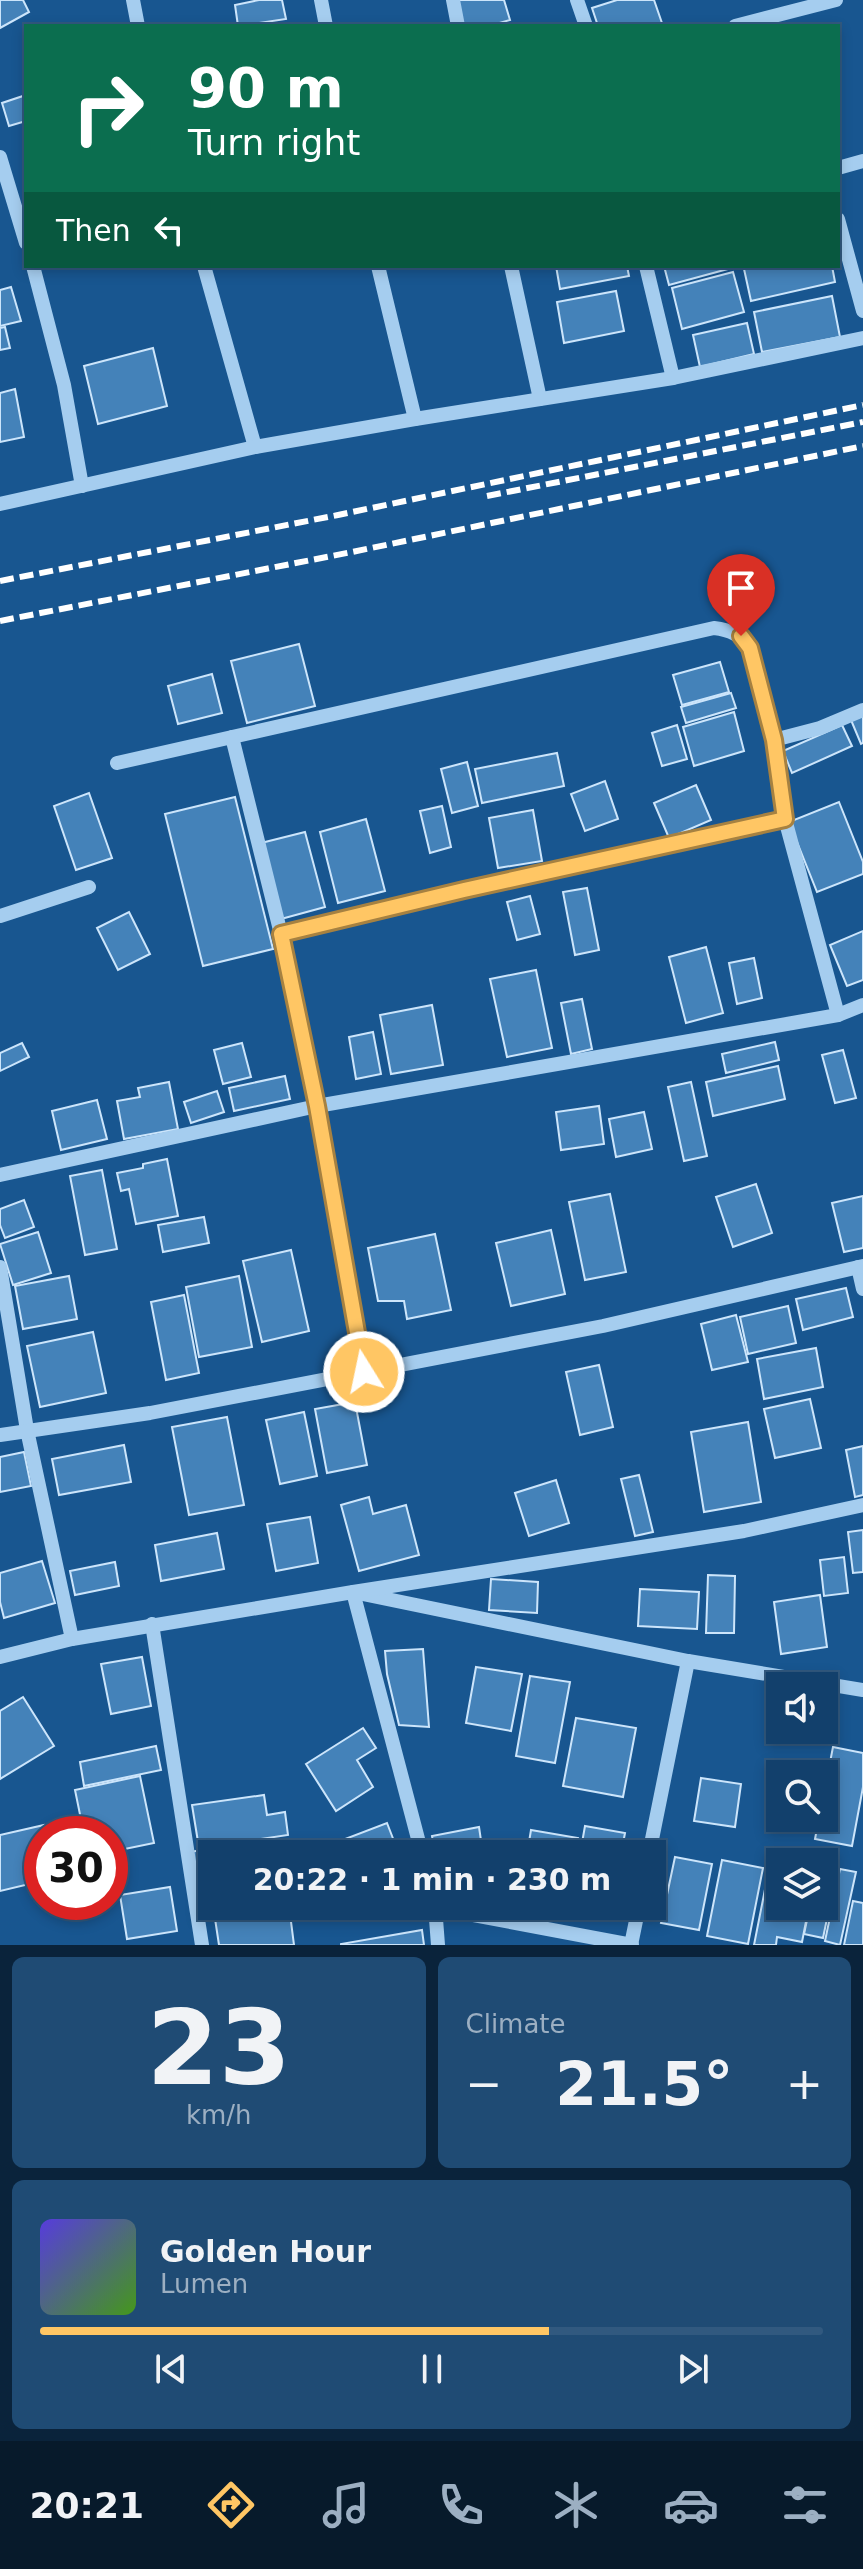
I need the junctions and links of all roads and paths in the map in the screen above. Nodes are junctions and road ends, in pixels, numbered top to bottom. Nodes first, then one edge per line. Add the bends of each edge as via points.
1 (133, 0) edge
2 (321, 0) edge
3 (453, 0) edge
4 (577, 0) edge
5 (836, 0) edge
6 (138, 24) edge
7 (326, 24) edge
8 (458, 24) edge
9 (585, 24) edge
10 (743, 24) edge
11 (0, 157) edge
12 (863, 161) edge
13 (840, 167) edge
14 (840, 226) edge
15 (24, 236) edge
16 (34, 268) edge
17 (205, 268) edge
18 (378, 268) edge
19 (511, 268) edge
20 (646, 268) edge
21 (863, 311) edge
22 (863, 338) edge
23 (673, 378) junction
24 (540, 399) junction
25 (415, 419) junction
26 (255, 447) junction
27 (82, 486) junction
28 (0, 504) edge
29 (863, 710) edge
30 (232, 737) junction
31 (774, 740) junction
32 (117, 763) dead end
33 (785, 819) junction
34 (89, 887) dead end
35 (0, 916) edge
36 (281, 934) junction
37 (863, 1005) edge
38 (838, 1015) junction
39 (317, 1106) junction
40 (0, 1175) edge
41 (0, 1267) edge
42 (860, 1267) edge
43 (863, 1289) edge
44 (364, 1372) junction
45 (27, 1430) junction
46 (0, 1435) edge
47 (863, 1505) edge
48 (353, 1592) junction
49 (152, 1624) junction
50 (72, 1639) junction
51 (0, 1657) edge
52 (688, 1661) junction
53 (863, 1690) edge
54 (418, 1840) edge
55 (652, 1840) edge
56 (437, 1920) edge
57 (503, 1920) edge
58 (636, 1920) edge
59 (202, 1945) edge
60 (438, 1945) edge
61 (632, 1945) edge

1 - 6 street
2 - 7 street
3 - 8 street
4 - 9 street
5 - 10 street
11 - 15 street
12 - 13 street
14 - 21 street
16 - 27 street via 64,385
17 - 26 street
18 - 25 street
19 - 24 street
20 - 23 street
22 - 23 street
23 - 24 street
24 - 25 street
25 - 26 street
26 - 27 street
27 - 28 street
29 - 31 street
30 - 31 street via 714,628 741,636 750,648
30 - 32 street
30 - 36 street
31 - 33 street
33 - 36 street
33 - 38 street
34 - 35 street
36 - 39 street
37 - 38 street
38 - 39 street
39 - 40 street
39 - 44 street
41 - 45 street
42 - 43 street
42 - 44 street via 603,1326
44 - 45 street via 150,1413
45 - 46 street
45 - 50 street
47 - 48 street via 744,1531
48 - 49 street
48 - 52 street
48 - 54 street
49 - 50 street
49 - 59 street
50 - 51 street
52 - 53 street
52 - 55 street
56 - 60 street
57 - 61 street
58 - 61 street

